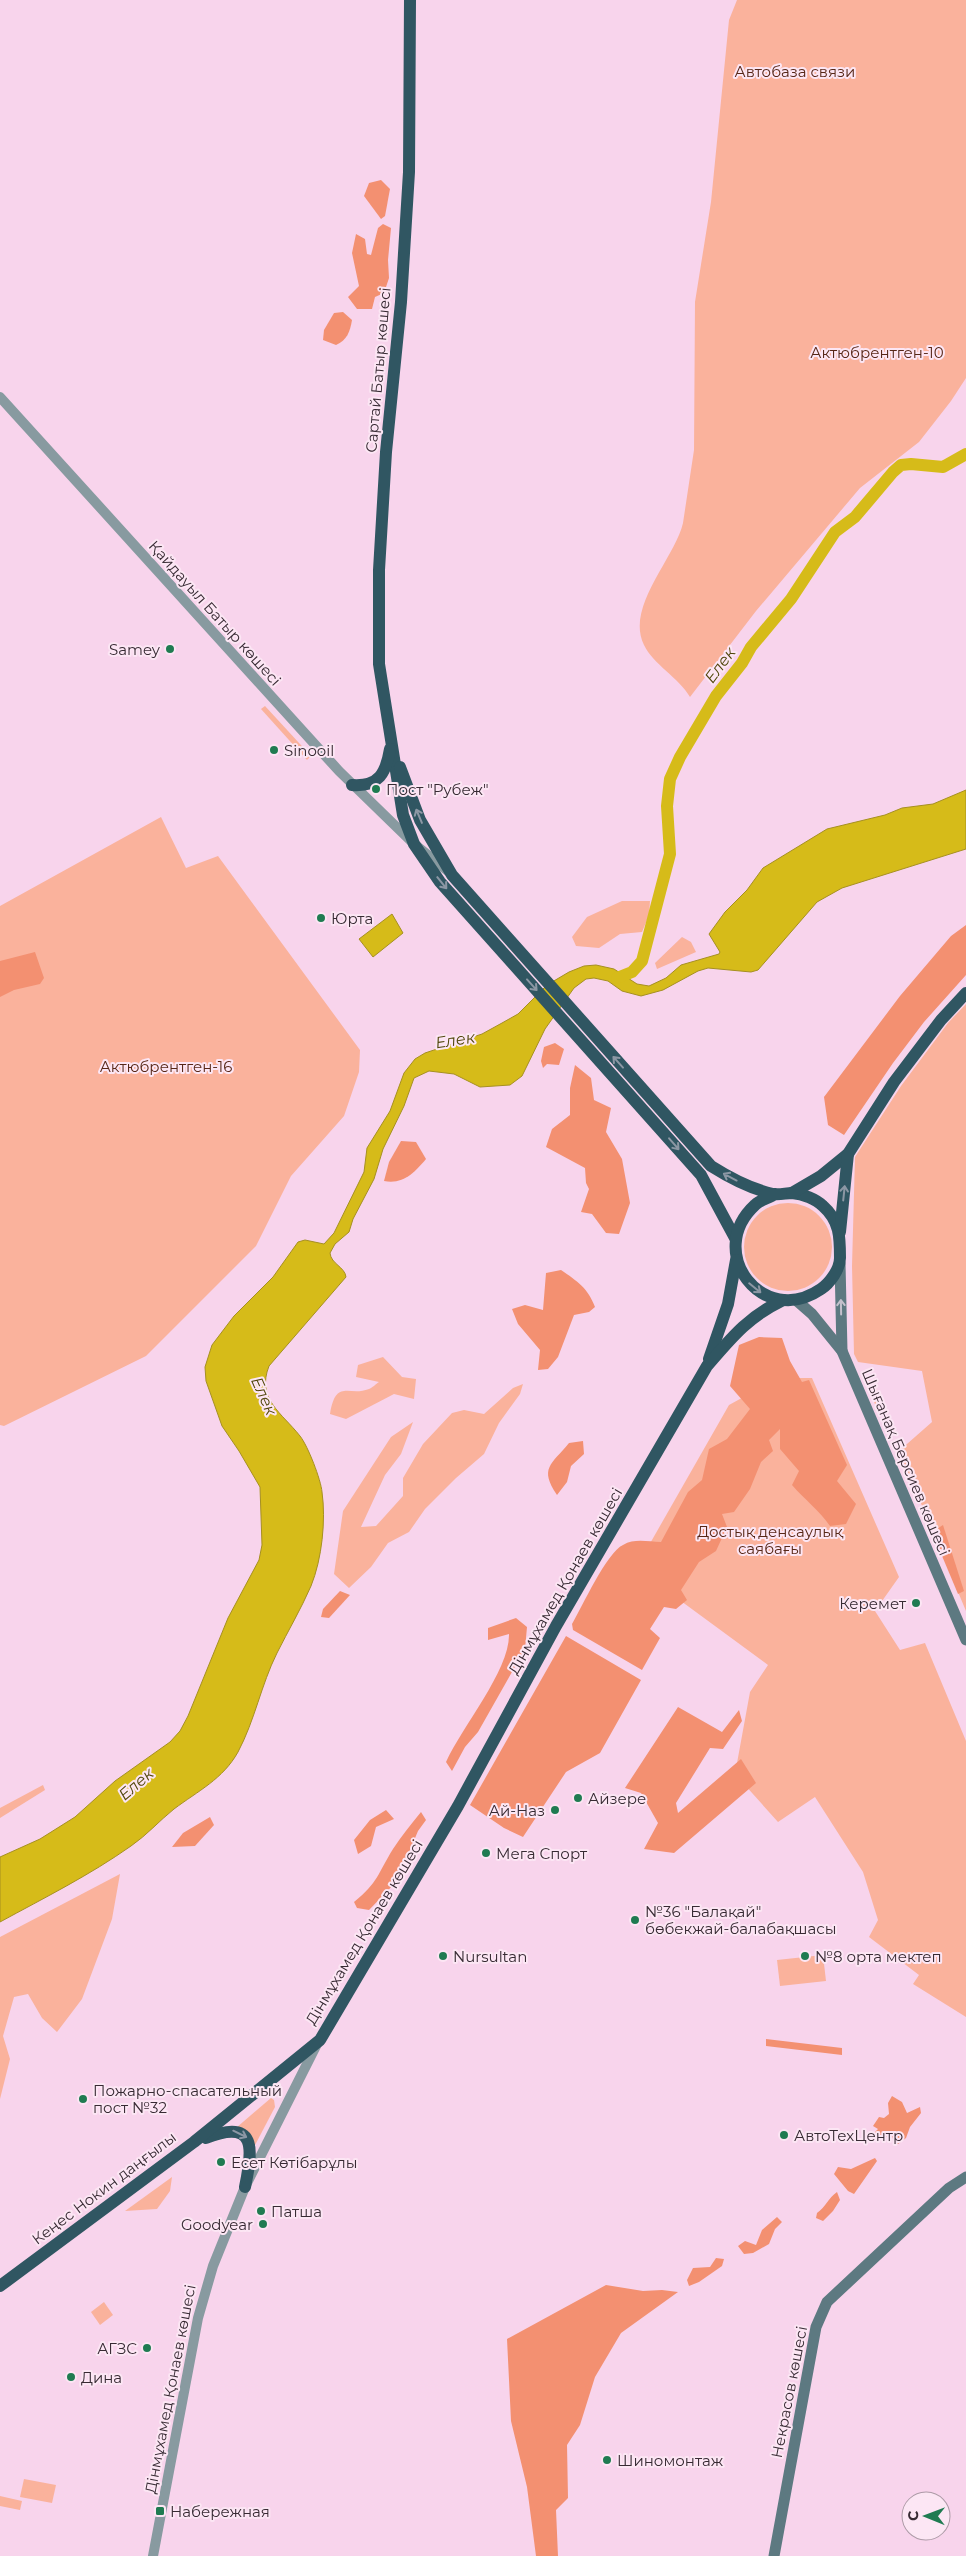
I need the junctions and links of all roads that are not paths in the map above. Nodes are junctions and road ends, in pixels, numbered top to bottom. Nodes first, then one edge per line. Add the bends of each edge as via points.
1 (410, 0) edge
2 (0, 397) edge
3 (391, 742) junction
4 (352, 785) junction
5 (414, 844) junction
6 (452, 875) junction
7 (504, 944) junction
8 (966, 993) edge
9 (646, 1103) junction
10 (848, 1154) junction
11 (792, 1193) junction
12 (775, 1194) junction
13 (840, 1232) junction
14 (735, 1238) junction
15 (736, 1259) junction
16 (840, 1263) junction
17 (789, 1300) junction
18 (842, 1351) junction
19 (707, 1366) junction
20 (966, 1640) edge
21 (320, 2040) junction
22 (194, 2142) junction
23 (966, 2177) edge
24 (245, 2187) junction
25 (0, 2286) edge
26 (153, 2556) edge
27 (774, 2556) edge

1 - 3 highway, Сартай Батыр көшесі via 409,172 379,570 379,664
2 - 4 street, Қайдауыл Батыр көшесі
3 - 4 highway via 380,777 368,785
3 - 5 highway via 403,814
6 -> 3 highway via 420,820
4 - 5 street, Қайдауыл Батыр көшесі
5 - 6 street, Қайдауыл Батыр көшесі
5 -> 7 highway via 440,882
6 - 7 highway
7 - 9 highway
8 - 10 highway via 894,1082
12 -> 9 highway via 730,1178 711,1166
9 -> 14 highway via 701,1175
10 - 11 highway via 821,1176
13 -> 10 highway
11 - 12 highway
11 - 13 highway via 808,1196 822,1205 834,1217
12 - 14 highway via 757,1203 742,1218
13 - 16 highway
14 - 15 highway
15 -> 17 highway via 742,1274 753,1287 767,1296
15 - 19 highway via 728,1304
16 - 17 highway via 823,1288 810,1296
18 -> 16 main road
17 - 18 main road via 812,1314
17 - 19 highway via 751,1318
18 - 20 main road, Шығанақ Берсиев көшесі
19 - 21 highway, Дінмұхамед Қонаев көшесі via 556,1626 458,1806
21 - 22 highway, Кеңес Нокин даңғылы
21 - 24 street, Дінмұхамед Қонаев көшесі
22 -> 24 highway via 227,2130 246,2137 251,2154
22 - 25 highway, Кеңес Нокин даңғылы
23 - 27 main road, Некрасов көшесі via 948,2188 834,2295 820,2314
24 - 26 street, Дінмұхамед Қонаев көшесі via 213,2266 198,2318

